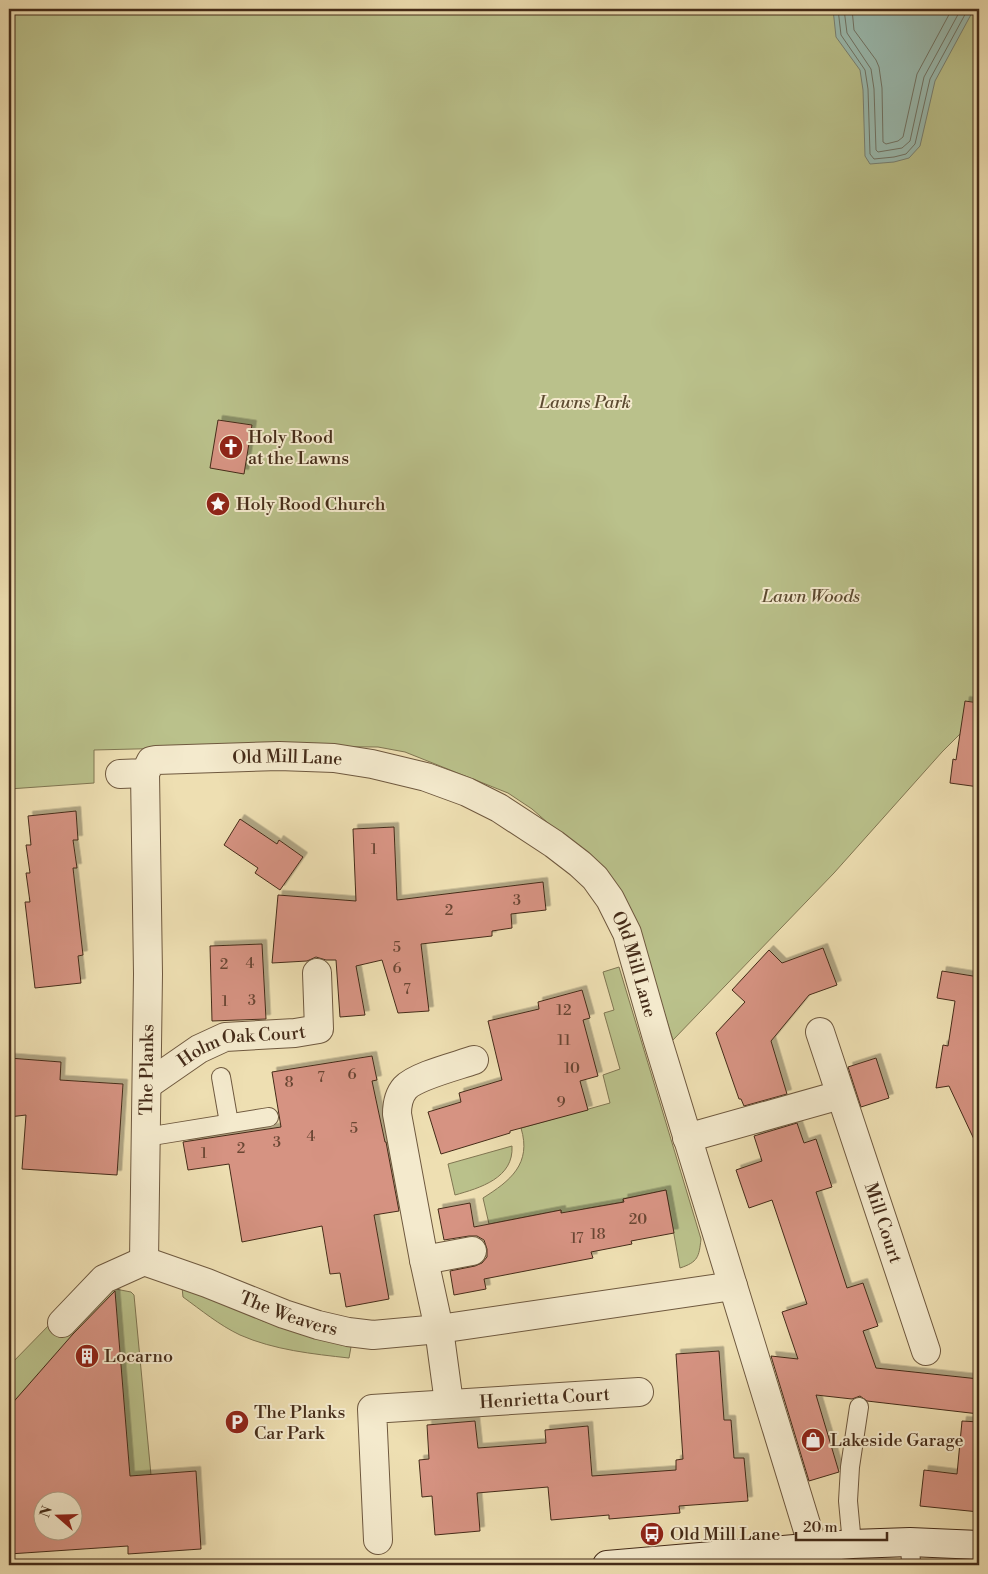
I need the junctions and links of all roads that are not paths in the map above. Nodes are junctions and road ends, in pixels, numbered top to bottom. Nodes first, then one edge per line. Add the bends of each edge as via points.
1 (133, 774) joint
2 (317, 973) dead end
3 (820, 1032) dead end
4 (474, 1061) dead end
5 (222, 1077) dead end
6 (147, 1085) junction
7 (840, 1095) junction
8 (269, 1117) dead end
9 (229, 1123) junction
10 (146, 1137) junction
11 (687, 1138) junction
12 (472, 1251) dead end
13 (424, 1260) junction
14 (144, 1261) junction
15 (733, 1286) junction
16 (62, 1323) dead end
17 (439, 1328) junction
18 (926, 1351) dead end
19 (639, 1392) dead end
20 (449, 1403) junction
21 (859, 1407) dead end
22 (378, 1540) dead end
23 (852, 1544) junction
24 (979, 1545) edge
25 (813, 1547) junction
26 (911, 1554) edge
27 (686, 1561) edge
28 (607, 1565) edge

1 - 6 street, The Planks via 148,974
1 - 11 street, Old Mill Lane via 151,761 162,760 278,756 353,761 446,783 528,826 595,878 619,914
2 - 6 street, Holm Oak Court via 319,1030 224,1037 199,1049
3 - 7 street, Mill Court
4 - 13 street via 413,1083 400,1096 397,1105
5 - 9 lane
6 - 10 street, The Planks
7 - 11 street
7 - 18 street, Mill Court
8 - 9 lane
9 - 10 lane
10 - 14 street, The Planks
11 - 15 street, Old Mill Lane
12 - 13 street
13 - 17 street
14 - 16 street via 104,1279
14 - 17 street, The Weavers via 333,1329 373,1335
15 - 17 street, The Weavers
15 - 25 street, Old Mill Lane
17 - 20 street
19 - 20 street, Henrietta Court
20 - 22 street, Henrietta Court via 372,1409
21 - 23 lane via 848,1501
23 - 25 street
23 - 26 street
24 - 26 street
25 - 27 street
27 - 28 street

